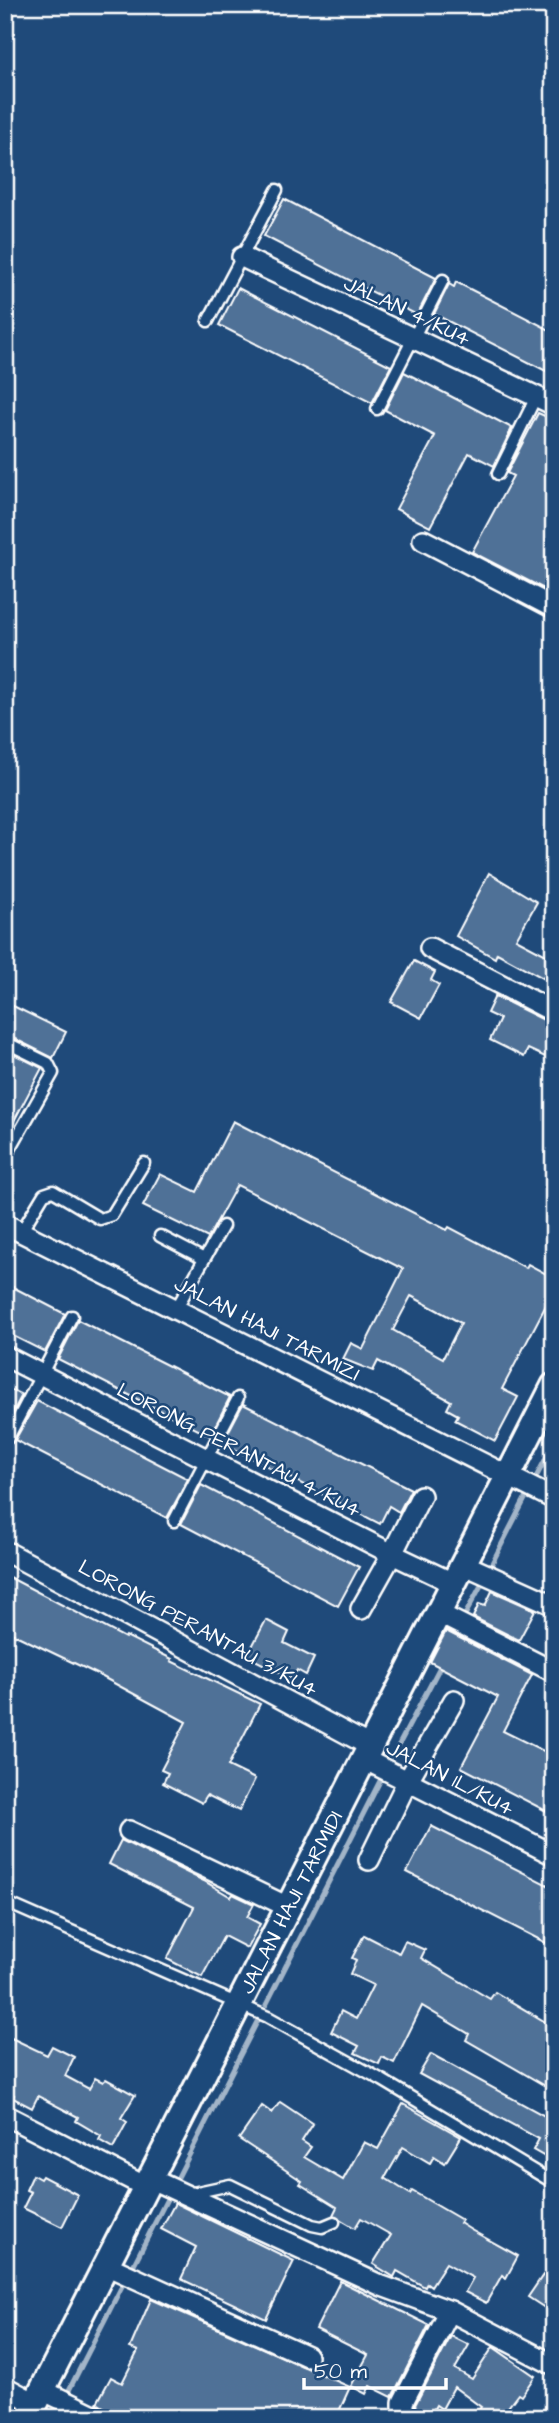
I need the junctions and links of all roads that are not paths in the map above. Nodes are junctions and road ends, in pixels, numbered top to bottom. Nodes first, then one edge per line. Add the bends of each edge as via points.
1 (277, 190) dead end
2 (242, 257) junction
3 (443, 280) dead end
4 (208, 321) dead end
5 (413, 339) junction
6 (545, 401) edge
7 (377, 409) dead end
8 (498, 474) dead end
9 (423, 540) dead end
10 (554, 608) edge
11 (430, 948) dead end
12 (554, 1012) edge
13 (5, 1042) edge
14 (5, 1158) edge
15 (144, 1164) dead end
16 (223, 1226) dead end
17 (13, 1228) edge
18 (160, 1236) dead end
19 (204, 1259) junction
20 (176, 1309) junction
21 (72, 1316) dead end
22 (5, 1356) edge
23 (41, 1374) junction
24 (554, 1386) edge
25 (239, 1398) dead end
26 (8, 1438) dead end
27 (206, 1459) junction
28 (508, 1475) junction
29 (421, 1496) dead end
30 (554, 1499) edge
31 (174, 1521) dead end
32 (5, 1551) edge
33 (392, 1554) junction
34 (458, 1573) junction
35 (554, 1605) edge
36 (361, 1609) dead end
37 (438, 1614) junction
38 (554, 1672) edge
39 (454, 1700) dead end
40 (367, 1752) junction
41 (407, 1782) junction
42 (129, 1831) dead end
43 (554, 1855) edge
44 (369, 1860) dead end
45 (5, 1902) edge
46 (286, 1906) junction
47 (239, 2004) junction
48 (5, 2115) edge
49 (152, 2183) junction
50 (554, 2183) edge
51 (184, 2195) junction
52 (334, 2222) dead end
53 (106, 2265) junction
54 (450, 2311) junction
55 (307, 2356) dead end
56 (554, 2365) edge
57 (5, 2387) edge
58 (40, 2402) edge
59 (100, 2418) edge
60 (407, 2418) edge

1 - 2 lane
2 - 4 lane
2 - 5 street, JALAN 4/KU4
3 - 5 lane
5 - 6 street, JALAN 4/KU4
5 - 7 lane
6 - 8 lane
9 - 10 street
11 - 12 street
13 - 14 lane via 48,1063 53,1073
15 - 17 lane via 112,1215 100,1219 53,1191 44,1194
16 - 19 lane
17 - 20 street, JALAN HAJI TARMIZI
18 - 19 lane
19 - 20 lane
20 - 28 street, JALAN HAJI TARMIZI
21 - 23 lane
22 - 23 street, LORONG PERANTAU 4/KU4
23 - 26 lane
23 - 27 street, LORONG PERANTAU 4/KU4
24 - 28 street, JALAN HAJI TARMIDI
25 - 27 lane
27 - 31 lane
27 - 33 street, LORONG PERANTAU 4/KU4
28 - 30 street, JALAN HAJI TARMIZI
28 - 34 street, JALAN HAJI TARMIDI
29 - 33 street
32 - 40 street, LORONG PERANTAU 3/KU4
33 - 34 street, LORONG PERANTAU 4/KU4
33 - 36 street
34 - 35 street, LORONG PERANTAU 4/KU4
34 - 37 street, JALAN HAJI TARMIDI
37 - 38 street
37 - 40 street, JALAN HAJI TARMIDI
39 - 41 street
40 - 41 street, JALAN 1L/KU4
40 - 46 street, JALAN HAJI TARMIDI
41 - 43 street, JALAN 1L/KU4
41 - 44 street
42 - 46 street
45 - 47 lane
46 - 47 street, JALAN HAJI TARMIDI
47 - 49 street, JALAN HAJI TARMIDI
47 - 50 lane via 382,2080
48 - 49 street
49 - 51 street
49 - 53 street, JALAN HAJI TARMIDI
51 - 52 lane via 230,2185 312,2225
51 - 54 street via 382,2286
53 - 55 street
53 - 58 street, JALAN HAJI TARMIDI
54 - 56 street
54 - 60 street via 403,2402
57 - 58 street
58 - 59 street via 78,2407

